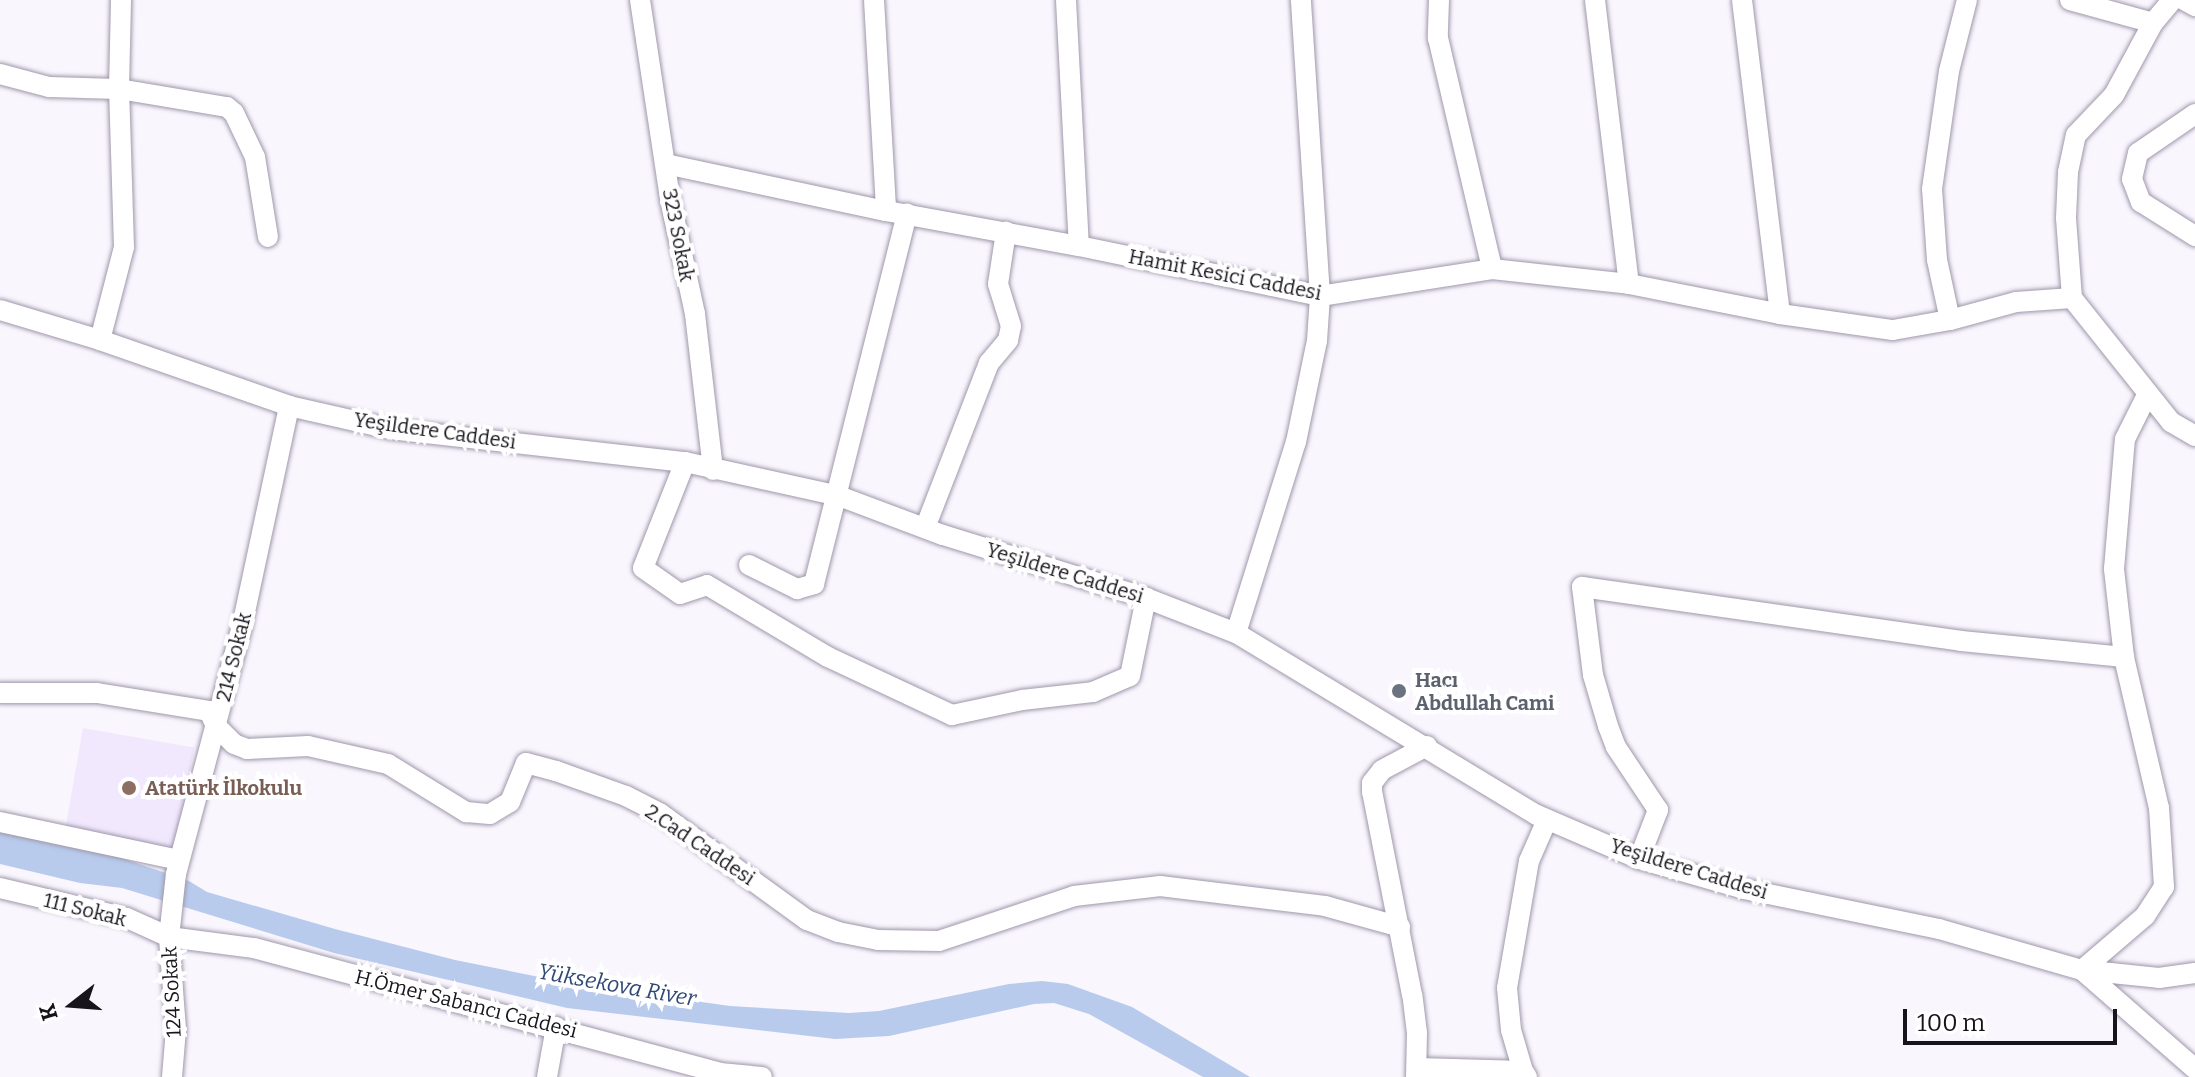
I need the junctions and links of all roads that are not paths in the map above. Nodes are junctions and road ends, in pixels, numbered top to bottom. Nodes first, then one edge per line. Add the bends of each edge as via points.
1 (121, 0) edge
2 (640, 0) edge
3 (874, 0) edge
4 (1066, 0) edge
5 (1301, 0) edge
6 (1439, 0) edge
7 (1595, 0) edge
8 (1742, 0) edge
9 (1967, 0) edge
10 (2070, 0) edge
11 (2172, 0) edge
12 (2184, 0) edge
13 (2195, 6) edge
14 (2153, 23) junction
15 (0, 74) edge
16 (119, 89) junction
17 (2195, 114) edge
18 (666, 164) junction
19 (886, 211) junction
20 (907, 213) junction
21 (1006, 232) junction
22 (2195, 236) edge
23 (268, 237) dead end
24 (1079, 246) junction
25 (1492, 269) junction
26 (1629, 284) junction
27 (1320, 296) junction
28 (2072, 298) junction
29 (0, 310) edge
30 (1780, 314) junction
31 (1950, 320) junction
32 (100, 340) junction
33 (2147, 395) junction
34 (289, 406) junction
35 (2195, 436) edge
36 (685, 462) junction
37 (713, 470) junction
38 (839, 496) junction
39 (925, 528) junction
40 (749, 565) dead end
41 (1146, 598) junction
42 (1236, 633) junction
43 (2124, 657) junction
44 (0, 693) edge
45 (216, 726) junction
46 (1427, 746) junction
47 (1547, 820) junction
48 (0, 822) edge
49 (1639, 859) junction
50 (178, 867) junction
51 (0, 888) edge
52 (171, 907) joint
53 (1400, 927) junction
54 (169, 937) junction
55 (2082, 970) junction
56 (2195, 973) edge
57 (556, 1027) junction
58 (2195, 1069) edge
59 (1417, 1072) edge
60 (1525, 1074) edge
61 (719, 1075) edge
62 (172, 1077) edge
63 (547, 1077) edge
64 (762, 1077) edge

1 - 16 street
2 - 18 street, 323 Sokak
3 - 19 street
4 - 24 street
5 - 27 street
6 - 25 street via 1438,38
7 - 26 street
8 - 30 street
9 - 31 street via 1949,71 1932,189 1937,260
10 - 14 street
11 - 14 street
12 - 13 street
14 - 28 street via 2114,95 2076,135 2066,218
15 - 16 street via 49,87
16 - 23 street via 227,107 234,113 255,157
16 - 32 street via 124,247
17 - 22 street via 2138,153 2132,179 2141,202
18 - 19 street, Hamit Kesici Caddesi
18 - 37 street, 323 Sokak via 695,314
19 - 20 street, Hamit Kesici Caddesi
20 - 21 street, Hamit Kesici Caddesi
20 - 38 street
21 - 24 street, Hamit Kesici Caddesi
21 - 39 street via 998,284 1011,326 1008,340 989,363
24 - 27 street, Hamit Kesici Caddesi
25 - 26 street, Hamit Kesici Caddesi
25 - 27 street, Hamit Kesici Caddesi
26 - 30 street, Hamit Kesici Caddesi
27 - 42 street via 1317,341 1296,442
28 - 31 street, Hamit Kesici Caddesi via 2016,302
28 - 33 street
29 - 32 street, Yeşildere Caddesi
30 - 31 street, Hamit Kesici Caddesi via 1893,330
32 - 34 street, Yeşildere Caddesi
33 - 35 street via 2171,422
33 - 43 street via 2125,439 2121,482 2114,569
34 - 36 street, Yeşildere Caddesi via 390,429
34 - 45 street, 214 Sokak
36 - 37 street, Yeşildere Caddesi
36 - 41 street via 643,568 680,594 707,585 828,657 952,715 1093,692 1130,676
37 - 38 street, Yeşildere Caddesi
38 - 39 street, Yeşildere Caddesi
38 - 40 street via 814,584 797,589
39 - 41 street, Yeşildere Caddesi
41 - 42 street, Yeşildere Caddesi
42 - 46 street, Yeşildere Caddesi
43 - 49 street via 1961,641 1582,587 1593,675 1608,726 1658,810
43 - 55 street via 2159,808 2164,887 2145,916
44 - 45 street, 2.Cad Caddesi via 97,693 209,711
45 - 50 street, 214 Sokak
45 - 53 street, 2.Cad Caddesi via 247,749 308,746 388,764 466,812 490,814 510,802 526,763 556,771 661,814 807,920 878,940 939,941 1074,896 1160,886 1325,906
46 - 47 street, Yeşildere Caddesi
46 - 53 street via 1382,770 1372,783
47 - 49 street, Yeşildere Caddesi
47 - 60 street via 1529,861 1507,988 1511,1030
48 - 50 street
49 - 55 street, Yeşildere Caddesi via 1744,889 1939,929
50 - 52 street, 214 Sokak
51 - 54 street, 111 Sokak via 127,918
52 - 54 street, 124 Sokak
53 - 59 street via 1414,1008
54 - 57 street, H.Ömer Sabancı Caddesi via 254,948
54 - 62 street, 124 Sokak via 176,1029
55 - 56 street, Yeşildere Caddesi via 2159,978
55 - 58 street
57 - 61 street, H.Ömer Sabancı Caddesi
57 - 63 street
59 - 60 street
61 - 64 street, H.Ömer Sabancı Caddesi

